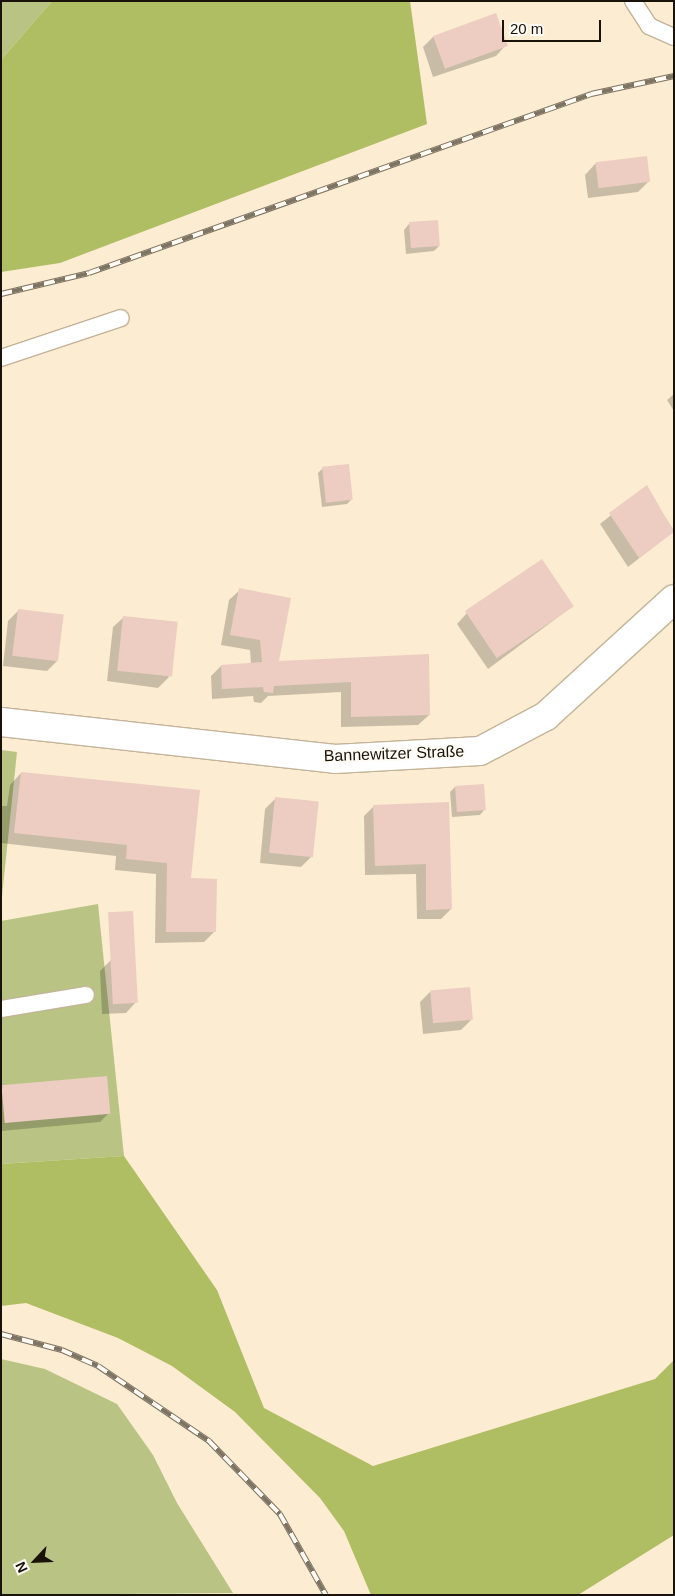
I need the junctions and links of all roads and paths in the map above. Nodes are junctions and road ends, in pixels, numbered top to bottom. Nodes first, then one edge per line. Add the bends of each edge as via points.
1 (633, 1) edge
2 (674, 37) edge
3 (121, 318) dead end
4 (1, 358) edge
5 (674, 599) edge
6 (1, 722) edge
7 (86, 995) dead end
8 (1, 1009) edge

1 - 2 lane via 649,26
3 - 4 lane
5 - 6 street, Bannewitzer Straße via 546,716 480,751 335,759
7 - 8 lane

